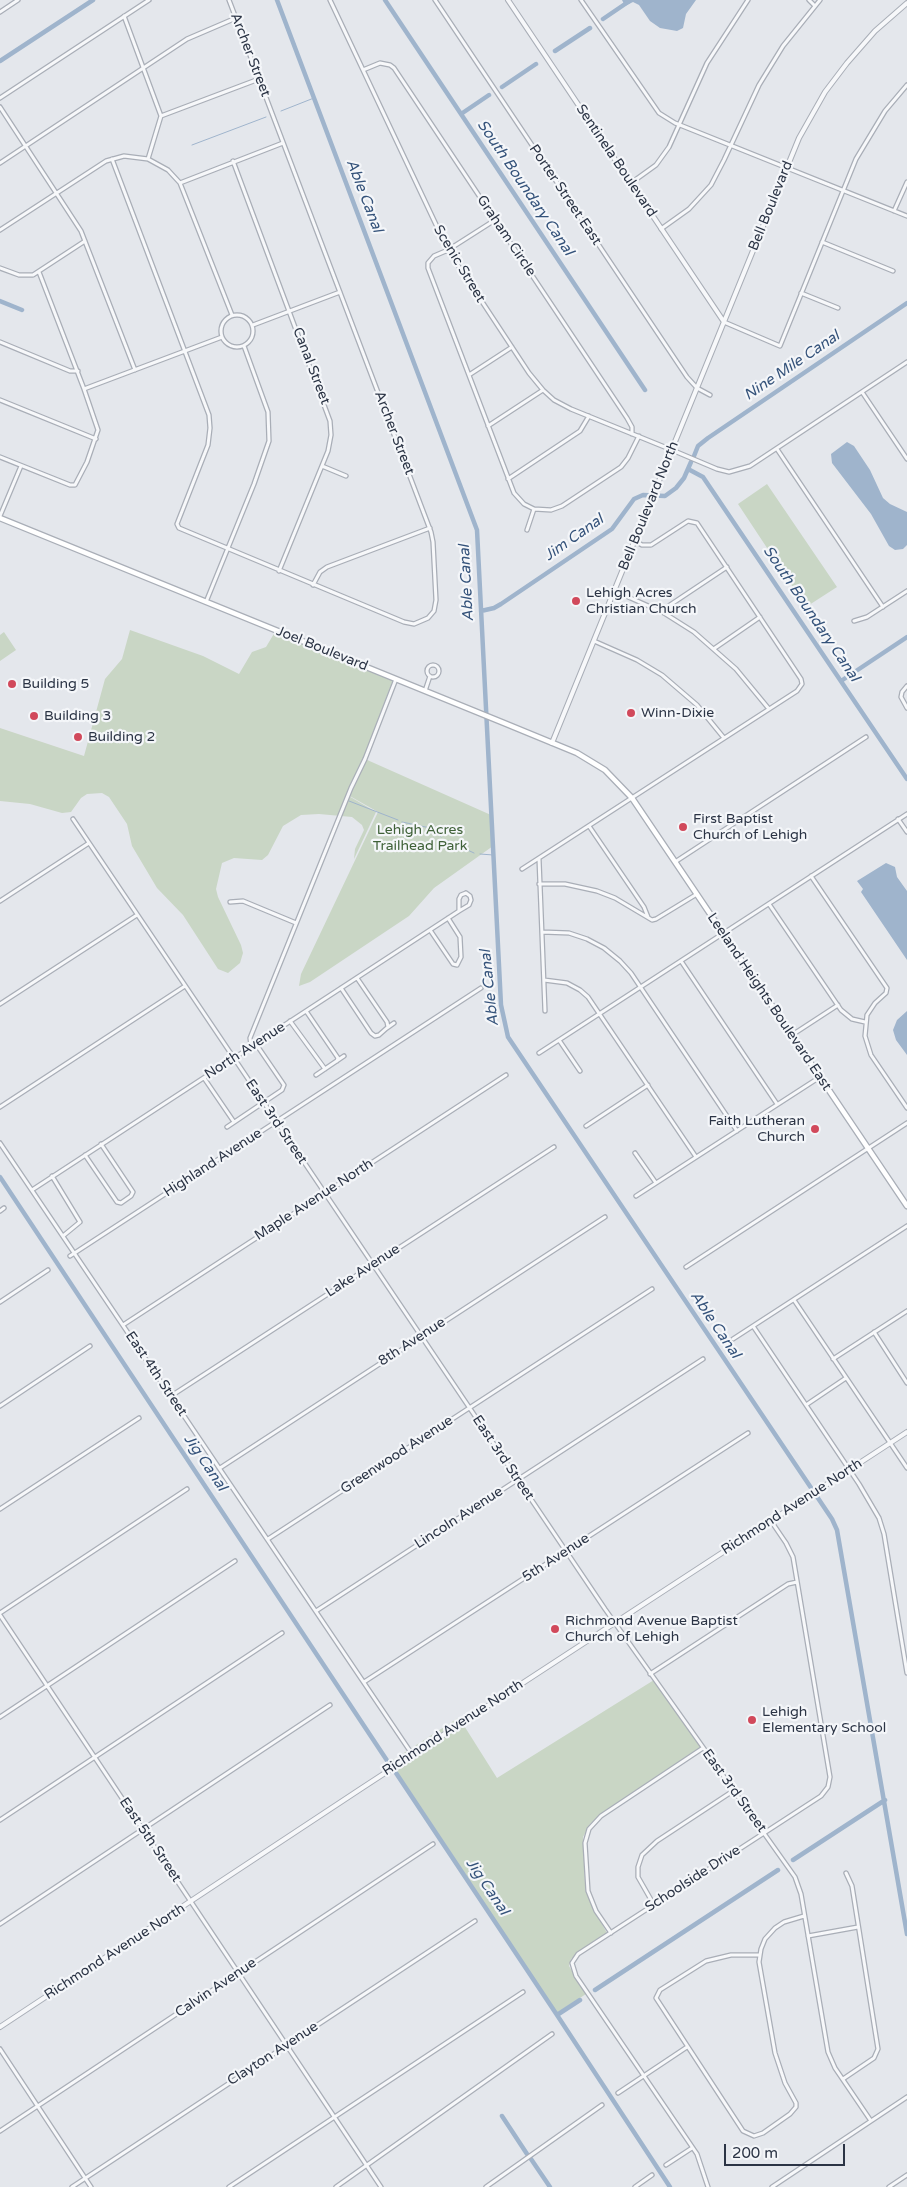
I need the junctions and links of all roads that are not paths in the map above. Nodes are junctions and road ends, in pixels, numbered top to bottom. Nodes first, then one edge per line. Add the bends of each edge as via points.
1 (18, 0) edge
2 (149, 0) edge
3 (229, 0) edge
4 (330, 0) edge
5 (435, 0) edge
6 (508, 0) edge
7 (581, 0) edge
8 (748, 0) edge
9 (809, 0) edge
10 (820, 0) edge
11 (907, 3) edge
12 (815, 6) junction
13 (0, 12) edge
14 (124, 16) junction
15 (236, 18) junction
16 (144, 67) junction
17 (363, 70) junction
18 (259, 78) junction
19 (907, 85) edge
20 (0, 98) edge
21 (0, 107) edge
22 (161, 116) junction
23 (679, 124) junction
24 (284, 143) junction
25 (26, 145) junction
26 (731, 145) junction
27 (112, 159) junction
28 (148, 159) junction
29 (234, 162) junction
30 (0, 163) edge
31 (787, 168) junction
32 (907, 182) edge
33 (180, 183) junction
34 (630, 183) junction
35 (843, 191) junction
36 (57, 193) junction
37 (894, 211) junction
38 (907, 216) edge
39 (495, 220) junction
40 (661, 229) junction
41 (0, 230) edge
42 (86, 241) junction
43 (822, 242) junction
44 (448, 250) junction
45 (0, 268) edge
46 (893, 270) dead end
47 (39, 272) junction
48 (340, 292) junction
49 (801, 293) junction
50 (838, 308) dead end
51 (290, 311) junction
52 (232, 315) junction
53 (724, 322) junction
54 (253, 325) junction
55 (222, 337) junction
56 (0, 342) edge
57 (244, 346) junction
58 (512, 348) junction
59 (184, 351) junction
60 (907, 362) edge
61 (135, 370) junction
62 (78, 371) junction
63 (469, 375) junction
64 (697, 388) junction
65 (84, 389) junction
66 (543, 390) junction
67 (862, 392) junction
68 (710, 395) dead end
69 (0, 400) edge
70 (589, 416) junction
71 (488, 426) junction
72 (632, 434) junction
73 (639, 436) junction
74 (678, 436) joint
75 (96, 438) junction
76 (777, 449) junction
77 (672, 450) junction
78 (0, 458) edge
79 (907, 459) edge
80 (21, 466) junction
81 (322, 466) junction
82 (346, 476) dead end
83 (508, 479) junction
84 (534, 509) junction
85 (0, 517) edge
86 (430, 528) junction
87 (527, 530) dead end
88 (635, 542) junction
89 (227, 550) junction
90 (727, 567) junction
91 (279, 571) junction
92 (313, 585) junction
93 (615, 591) junction
94 (907, 591) edge
95 (206, 602) junction
96 (883, 607) junction
97 (664, 613) junction
98 (760, 617) junction
99 (854, 621) dead end
100 (594, 641) junction
101 (715, 648) junction
102 (430, 676) dead end
103 (396, 679) junction
104 (907, 686) edge
105 (425, 691) junction
106 (907, 708) edge
107 (769, 709) junction
108 (866, 737) dead end
109 (724, 738) junction
110 (552, 743) junction
111 (632, 798) junction
112 (907, 814) edge
113 (73, 818) dead end
114 (898, 819) junction
115 (589, 826) junction
116 (907, 832) edge
117 (89, 843) junction
118 (539, 858) junction
119 (675, 862) junction
120 (522, 870) dead end
121 (811, 876) junction
122 (539, 884) junction
123 (697, 894) junction
124 (0, 901) edge
125 (230, 902) dead end
126 (769, 904) junction
127 (459, 911) junction
128 (137, 915) junction
129 (648, 917) junction
130 (448, 918) junction
131 (296, 922) junction
132 (430, 930) junction
133 (542, 932) junction
134 (723, 934) junction
135 (681, 961) junction
136 (357, 978) junction
137 (544, 980) junction
138 (185, 986) junction
139 (640, 987) junction
140 (341, 988) junction
141 (482, 988) dead end
142 (0, 1004) edge
143 (838, 1005) junction
144 (306, 1011) junction
145 (545, 1011) dead end
146 (600, 1014) junction
147 (290, 1021) junction
148 (865, 1022) junction
149 (394, 1023) dead end
150 (387, 1029) junction
151 (792, 1035) junction
152 (559, 1040) junction
153 (256, 1044) junction
154 (251, 1046) junction
155 (539, 1053) dead end
156 (344, 1056) dead end
157 (234, 1058) junction
158 (337, 1061) junction
159 (325, 1069) junction
160 (580, 1071) dead end
161 (316, 1075) dead end
162 (506, 1075) dead end
163 (820, 1077) junction
164 (204, 1078) junction
165 (648, 1085) junction
166 (263, 1103) junction
167 (777, 1104) junction
168 (0, 1107) edge
169 (907, 1108) edge
170 (234, 1122) junction
171 (276, 1122) junction
172 (907, 1123) edge
173 (586, 1126) dead end
174 (227, 1127) dead end
175 (737, 1131) junction
176 (0, 1143) edge
177 (101, 1144) junction
178 (554, 1147) dead end
179 (868, 1148) junction
180 (635, 1153) dead end
181 (85, 1154) junction
182 (696, 1157) junction
183 (52, 1176) junction
184 (656, 1183) junction
185 (32, 1190) junction
186 (324, 1194) junction
187 (636, 1196) dead end
188 (907, 1206) edge
189 (605, 1217) dead end
190 (907, 1226) edge
191 (63, 1236) junction
192 (75, 1253) junction
193 (70, 1256) dead end
194 (373, 1265) junction
195 (686, 1266) dead end
196 (48, 1270) dead end
197 (652, 1289) dead end
198 (794, 1300) junction
199 (0, 1302) edge
200 (907, 1311) edge
201 (123, 1325) junction
202 (753, 1326) junction
203 (874, 1332) junction
204 (421, 1336) junction
205 (733, 1339) dead end
206 (90, 1346) dead end
207 (703, 1359) dead end
208 (833, 1359) junction
209 (846, 1378) junction
210 (907, 1383) edge
211 (171, 1396) junction
212 (806, 1405) junction
213 (0, 1406) edge
214 (469, 1408) junction
215 (139, 1418) dead end
216 (748, 1432) dead end
217 (907, 1432) edge
218 (890, 1443) junction
219 (220, 1468) junction
220 (907, 1468) edge
221 (850, 1470) junction
222 (518, 1480) junction
223 (187, 1489) dead end
224 (0, 1510) edge
225 (771, 1521) junction
226 (268, 1540) junction
227 (566, 1552) junction
228 (235, 1560) dead end
229 (797, 1582) junction
230 (316, 1611) junction
231 (0, 1614) edge
232 (615, 1623) junction
233 (900, 1632) junction
234 (907, 1632) edge
235 (282, 1634) dead end
236 (907, 1673) edge
237 (650, 1674) junction
238 (364, 1682) junction
239 (47, 1686) junction
240 (330, 1705) dead end
241 (0, 1717) edge
242 (703, 1748) junction
243 (412, 1754) junction
244 (95, 1758) junction
245 (734, 1791) junction
246 (0, 1820) edge
247 (142, 1830) junction
248 (764, 1833) junction
249 (433, 1844) dead end
250 (846, 1873) dead end
251 (191, 1902) junction
252 (654, 1905) junction
253 (804, 1916) junction
254 (475, 1920) dead end
255 (0, 1924) edge
256 (858, 1927) junction
257 (611, 1933) junction
258 (808, 1936) junction
259 (760, 1955) junction
260 (238, 1973) junction
261 (524, 1992) dead end
262 (0, 2028) edge
263 (552, 2034) dead end
264 (286, 2045) junction
265 (687, 2047) junction
266 (0, 2050) edge
267 (644, 2076) junction
268 (842, 2079) junction
269 (618, 2093) dead end
270 (907, 2097) edge
271 (602, 2105) dead end
272 (38, 2106) junction
273 (334, 2117) junction
274 (871, 2121) junction
275 (0, 2131) edge
276 (692, 2148) junction
277 (366, 2165) junction
278 (666, 2165) dead end
279 (652, 2175) dead end
280 (907, 2175) edge
281 (86, 2178) junction
282 (72, 2187) edge
283 (91, 2187) edge
284 (229, 2187) edge
285 (336, 2187) edge
286 (381, 2187) edge
287 (486, 2187) edge
288 (635, 2187) edge
289 (708, 2187) edge
290 (772, 2187) edge
291 (889, 2187) edge

1 - 13 street
2 - 14 street
3 - 15 street, Archer Street
4 - 17 street, Scenic Street
5 - 64 street, Porter Street East
6 - 34 street, Sentinela Boulevard
7 - 23 street via 656,110
8 - 23 street via 707,63
9 - 12 street
10 - 12 street
11 - 31 street, Bell Boulevard via 875,31 837,75 806,124
12 - 26 street via 783,46 758,85
14 - 16 street
14 - 20 street
15 - 16 street via 187,39
15 - 18 street, Archer Street
16 - 22 street
16 - 25 street
17 - 39 street, Graham Circle via 380,63 394,68
17 - 44 street, Scenic Street
18 - 22 street
18 - 24 street, Archer Street
19 - 35 street via 866,142
21 - 25 street
22 - 28 street
23 - 26 street
23 - 34 street via 660,160
24 - 29 street
24 - 48 street, Archer Street
25 - 30 street
25 - 36 street
26 - 31 street
26 - 40 street via 704,194
27 - 28 street via 130,156
27 - 36 street
27 - 59 street
28 - 33 street via 168,170
29 - 33 street
29 - 51 street, Canal Street
31 - 35 street
31 - 53 street, Bell Boulevard
32 - 37 street
33 - 52 street
34 - 40 street, Sentinela Boulevard
35 - 37 street
35 - 43 street
36 - 41 street
36 - 42 street
37 - 38 street
39 - 44 street
39 - 72 street, Graham Circle via 627,418
40 - 53 street, Sentinela Boulevard
42 - 47 street
42 - 61 street
43 - 46 street
43 - 49 street
44 - 58 street, Scenic Street
44 - 63 street via 434,256 428,268
45 - 47 street via 24,276
47 - 62 street
48 - 51 street
48 - 86 street, Archer Street
49 - 50 street
49 - 53 street via 780,346
51 - 54 street
51 - 81 street, Canal Street via 328,412 330,441
52 - 54 street via 242,315
52 - 55 street via 224,322
53 - 64 street, Bell Boulevard
54 - 57 street via 253,335
55 - 57 street via 234,347
55 - 59 street
56 - 62 street via 70,371
57 - 89 street via 268,412 270,435 267,452
58 - 63 street
58 - 66 street, Scenic Street
59 - 61 street
59 - 89 street, Archer Street via 207,410 210,432 177,524 179,528
60 - 67 street, Scenic Street
61 - 65 street
62 - 65 street
63 - 71 street
64 - 68 street
64 - 74 street, Bell Boulevard
65 - 75 street via 98,426
66 - 70 street, Scenic Street via 562,405
66 - 71 street
67 - 76 street, Scenic Street
67 - 79 street
69 - 75 street
70 - 72 street, Scenic Street
70 - 83 street via 580,431
71 - 83 street
72 - 73 street, Scenic Street
73 - 77 street, Scenic Street
73 - 84 street via 628,458 612,474 562,506 551,510
74 - 77 street, Bell Boulevard North
75 - 80 street via 75,485 70,486
76 - 77 street, Scenic Street via 750,466 730,472
76 - 96 street
77 - 88 street, Bell Boulevard North
78 - 80 street
80 - 85 street
81 - 82 street
81 - 91 street, Canal Street
83 - 84 street via 520,500
84 - 87 street
85 - 95 main road, Joel Boulevard
86 - 92 street via 327,567
86 - 92 street, Archer Street via 434,542 436,600 434,611 424,621 404,622
88 - 90 street via 651,545 693,521
88 - 93 street, Bell Boulevard North
89 - 91 street, Archer Street
89 - 95 street
90 - 97 street via 670,605
90 - 98 street
91 - 92 street, Archer Street
93 - 97 street
93 - 100 street, Bell Boulevard North
94 - 96 street
95 - 103 main road, Joel Boulevard
96 - 99 street via 867,618
97 - 101 street
98 - 101 street
98 - 107 street via 802,684 797,691
100 - 109 street via 630,656 662,675 697,705
100 - 110 street, Bell Boulevard North
101 - 107 street
102 - 105 street
103 - 105 main road, Joel Boulevard
103 - 131 street
104 - 106 street via 901,697
105 - 110 main road, Joel Boulevard
107 - 109 street
108 - 119 street
109 - 111 street
110 - 111 main road, Joel Boulevard via 605,770
111 - 115 street
111 - 119 main road, Leeland Heights Boulevard East
112 - 114 street
113 - 117 street, East 3rd Street
114 - 116 street
114 - 121 street
115 - 118 street
115 - 129 street
117 - 124 street
117 - 128 street, East 3rd Street
118 - 120 street
118 - 122 street
119 - 123 main road, Leeland Heights Boulevard East
121 - 126 street
121 - 148 street via 887,988
122 - 129 street via 570,885 597,891
122 - 133 street
123 - 129 street via 656,919
123 - 134 main road, Leeland Heights Boulevard East
125 - 131 street via 243,901
126 - 134 street
126 - 143 street
127 - 127 street, North Avenue via 471,900 466,893 459,899
127 - 130 street, North Avenue
128 - 138 street, East 3rd Street
128 - 142 street
130 - 132 street, North Avenue
130 - 132 street via 460,937 461,957 457,965 453,964
131 - 154 street via 250,1038
132 - 136 street, North Avenue
133 - 137 street
133 - 139 street via 569,934 598,944 620,961
134 - 135 street
134 - 151 main road, Leeland Heights Boulevard East
135 - 139 street
135 - 167 street
136 - 140 street, North Avenue
136 - 150 street via 387,1022
137 - 145 street
137 - 146 street via 576,987
138 - 157 street, East 3rd Street
138 - 168 street
139 - 146 street
139 - 175 street
140 - 144 street, North Avenue
140 - 150 street via 371,1033 375,1036
141 - 171 street, Highland Avenue
143 - 148 street via 848,1017
143 - 151 street
144 - 147 street, North Avenue
144 - 158 street
146 - 152 street
146 - 165 street
147 - 153 street, North Avenue
147 - 159 street
148 - 169 street via 869,1051
149 - 150 street
151 - 163 main road, Leeland Heights Boulevard East
152 - 155 street
152 - 160 street
153 - 154 street, North Avenue
153 - 166 street via 284,1086
154 - 157 street, North Avenue
156 - 158 street
157 - 164 street, North Avenue
157 - 166 street, East 3rd Street
158 - 159 street
159 - 161 street
162 - 186 street, Maple Avenue North
163 - 167 street
163 - 179 main road, Leeland Heights Boulevard East
164 - 170 street
164 - 177 street, North Avenue
165 - 173 street
165 - 182 street
166 - 170 street
166 - 171 street, East 3rd Street
167 - 175 street
170 - 174 street
171 - 186 street, East 3rd Street
171 - 192 street, Highland Avenue
172 - 179 street
175 - 182 street
176 - 185 street, East 4th Street
177 - 181 street, North Avenue
177 - 181 street via 133,1192 121,1203 117,1202
178 - 194 street, Lake Avenue
179 - 188 main road, Leeland Heights Boulevard East
179 - 195 street
180 - 184 street
181 - 183 street, North Avenue
182 - 184 street
183 - 185 street, North Avenue
183 - 191 street via 80,1222
184 - 187 street
185 - 191 street, East 4th Street
186 - 194 street, East 3rd Street
186 - 201 street, Maple Avenue North
189 - 204 street, 8th Avenue
190 - 198 street
191 - 192 street, East 4th Street
192 - 193 street, Highland Avenue
192 - 201 street, East 4th Street
194 - 204 street, East 3rd Street
194 - 211 street, Lake Avenue
196 - 199 street
197 - 214 street, Greenwood Avenue
198 - 202 street
198 - 208 street
200 - 203 street
201 - 211 street, East 4th Street
202 - 205 street
202 - 212 street
203 - 208 street
203 - 210 street
204 - 214 street, East 3rd Street
204 - 219 street, 8th Avenue
206 - 213 street
207 - 222 street, Lincoln Avenue
208 - 209 street
209 - 212 street
209 - 218 street
211 - 219 street, East 4th Street
212 - 221 street
214 - 222 street, East 3rd Street
214 - 226 street, Greenwood Avenue
215 - 224 street
216 - 227 street, 5th Avenue
217 - 218 street, Richmond Avenue North
218 - 220 street
218 - 221 street, Richmond Avenue North
219 - 226 street, East 4th Street
221 - 225 street, Richmond Avenue North
221 - 233 street via 882,1526
222 - 227 street, East 3rd Street
222 - 230 street, Lincoln Avenue
223 - 231 street
225 - 229 street, Schoolside Drive via 791,1552
225 - 232 street, Richmond Avenue North
226 - 230 street, East 4th Street
227 - 232 street, East 3rd Street
227 - 238 street, 5th Avenue
228 - 239 street
229 - 237 street via 788,1584
229 - 248 street, Schoolside Drive via 830,1782 821,1796
230 - 238 street, East 4th Street
231 - 239 street, East 5th Street
232 - 237 street, East 3rd Street
232 - 243 street, Richmond Avenue North
233 - 234 street
233 - 236 street
235 - 244 street
237 - 242 street, East 3rd Street
238 - 243 street, East 4th Street
239 - 241 street
239 - 244 street, East 5th Street
240 - 247 street
242 - 245 street, East 3rd Street
242 - 257 street via 598,1818 586,1836 586,1880 590,1898
243 - 251 street, Richmond Avenue North
244 - 246 street
244 - 247 street, East 5th Street
245 - 248 street, East 3rd Street
245 - 252 street via 650,1846 642,1855 638,1877
247 - 251 street, East 5th Street
247 - 255 street
248 - 252 street, Schoolside Drive
248 - 253 street, East 3rd Street via 798,1884
249 - 260 street, Calvin Avenue
250 - 256 street via 852,1886
251 - 260 street, East 5th Street
251 - 262 street, Richmond Avenue North
252 - 257 street, Schoolside Drive
253 - 258 street, East 3rd Street
253 - 259 street via 775,1928 765,1939
254 - 264 street, Clayton Avenue
256 - 258 street
256 - 268 street via 878,2049 874,2058
257 - 267 street, Schoolside Drive via 578,1954 572,1963 576,1976
258 - 268 street, East 3rd Street via 826,2045
259 - 265 street via 732,1955 706,1961 660,1990 656,1996 660,2007
259 - 265 street via 774,2053 796,2107 763,2133 749,2136
260 - 264 street, East 5th Street
260 - 272 street, Calvin Avenue
261 - 273 street
263 - 277 street
264 - 273 street, East 5th Street
264 - 281 street, Clayton Avenue
265 - 267 street
266 - 272 street
267 - 269 street
267 - 276 street
268 - 274 street, East 3rd Street
270 - 274 street
271 - 287 street
272 - 275 street, Calvin Avenue
272 - 281 street
273 - 277 street, East 5th Street
273 - 284 street
274 - 290 street
276 - 278 street
276 - 289 street
277 - 285 street
277 - 286 street, East 5th Street
279 - 288 street
280 - 291 street
281 - 282 street, Clayton Avenue
281 - 283 street

